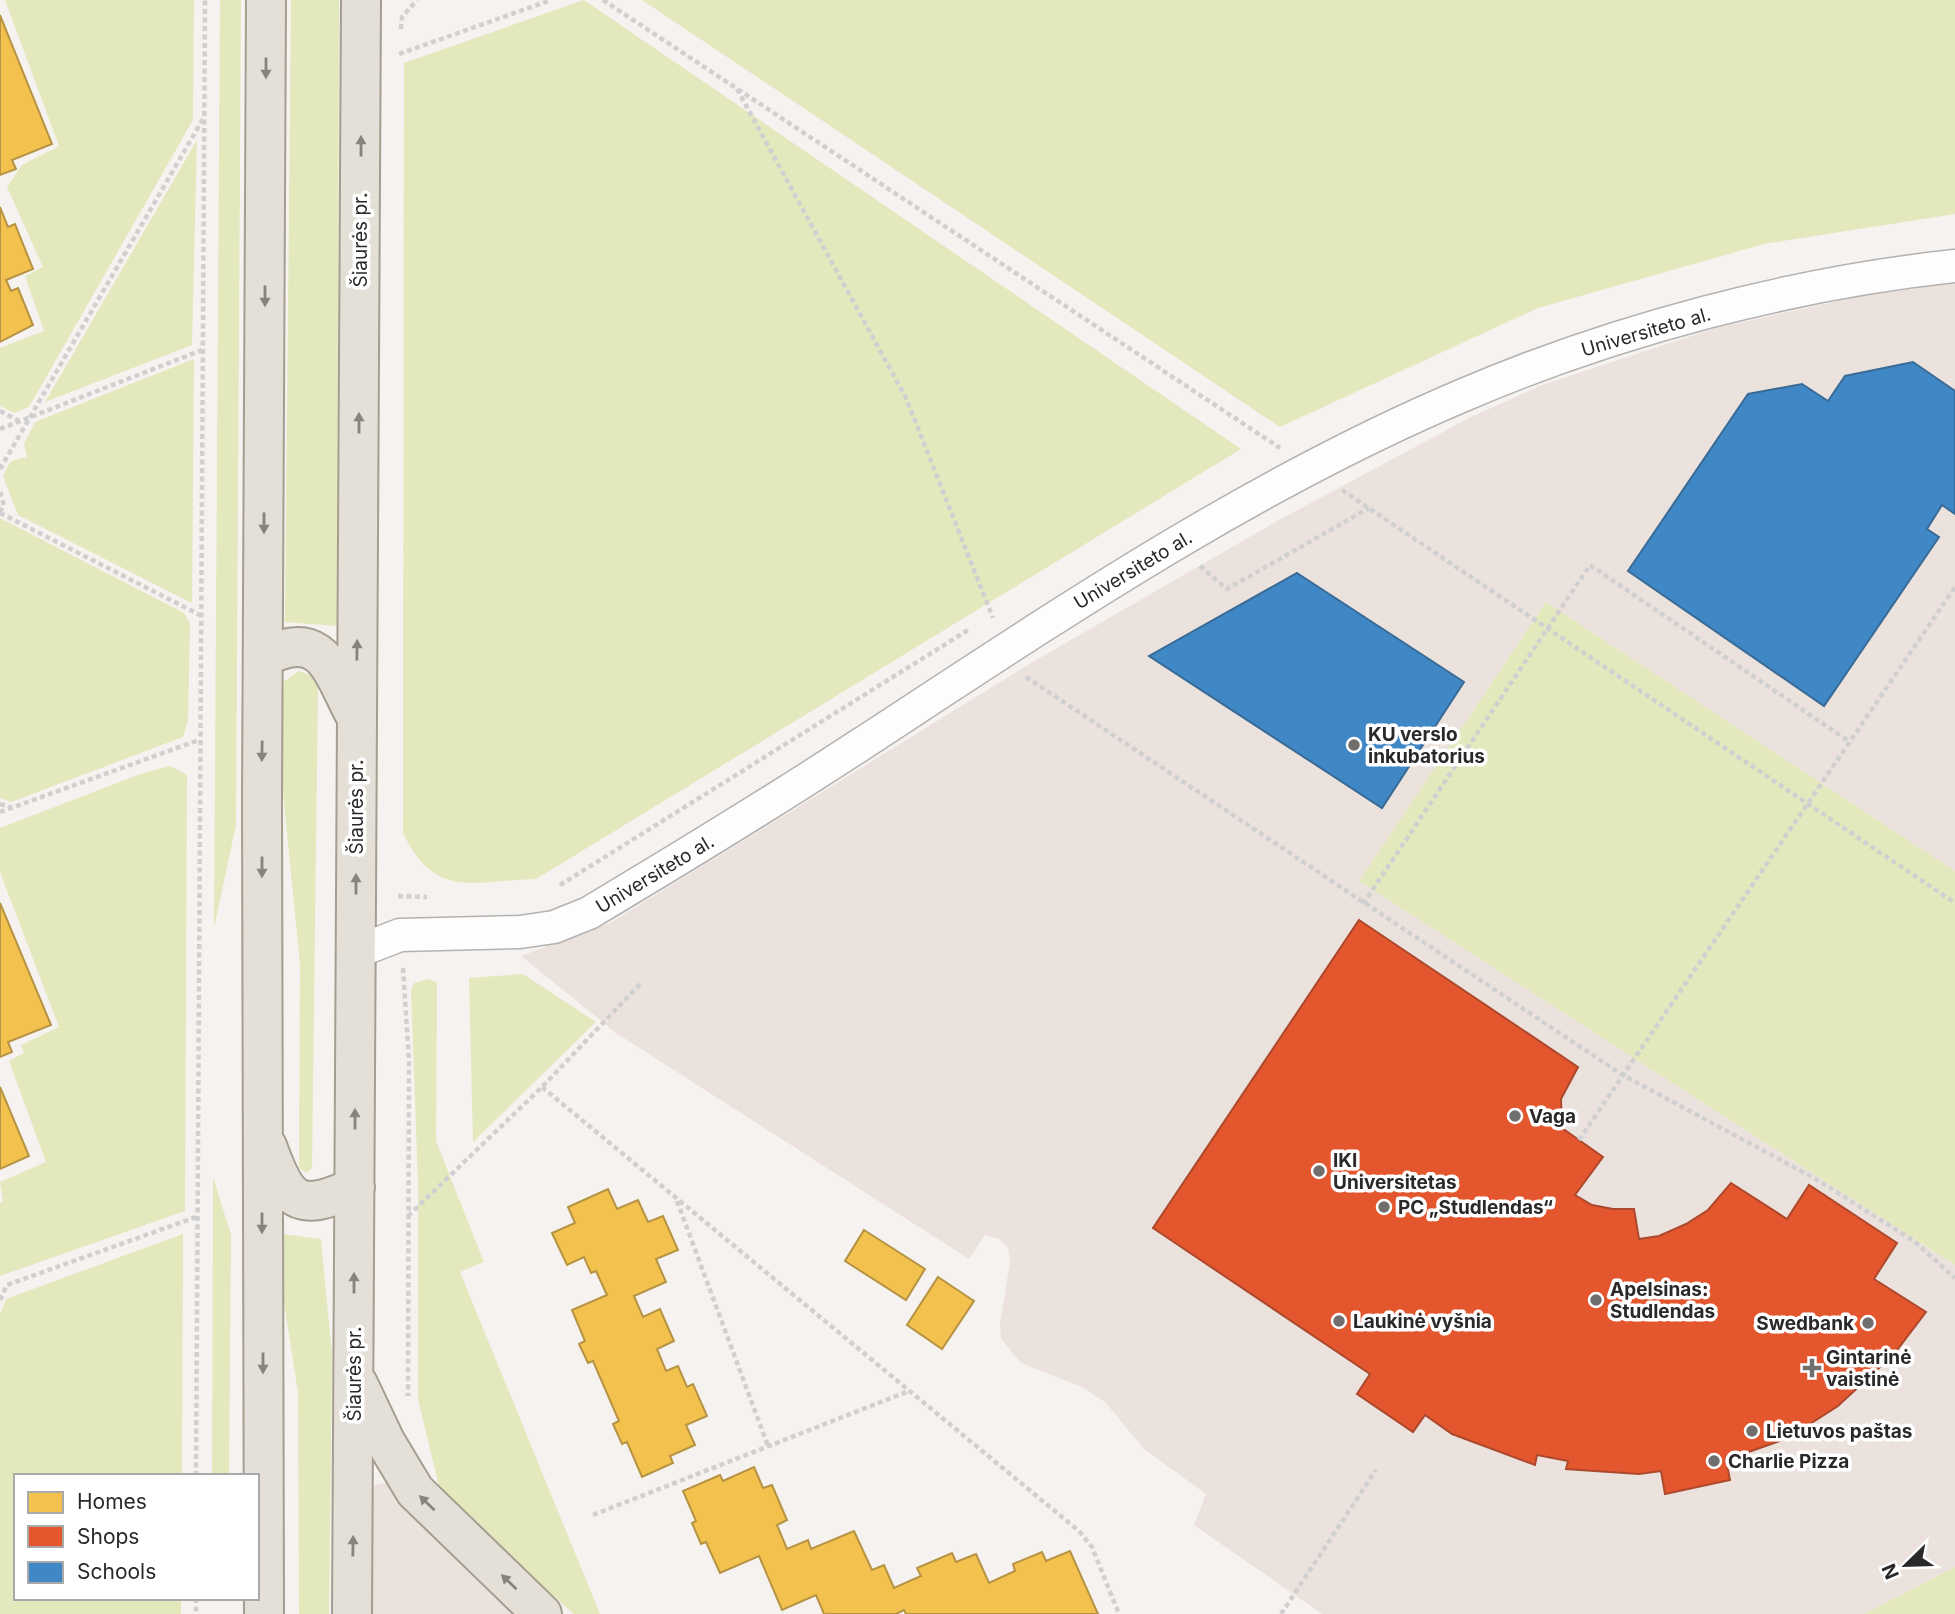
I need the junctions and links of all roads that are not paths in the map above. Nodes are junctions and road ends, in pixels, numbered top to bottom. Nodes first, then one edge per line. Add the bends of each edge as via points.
1 (266, 0) edge
2 (361, 0) edge
3 (1955, 267) edge
4 (264, 657) junction
5 (357, 719) junction
6 (356, 952) junction
7 (261, 1130) junction
8 (355, 1187) junction
9 (354, 1376) junction
10 (264, 1614) edge
11 (352, 1614) edge
12 (542, 1614) edge

1 -> 4 main road
5 -> 2 main road, Šiaurės pr.
3 - 6 street, Universiteto al. via 1867,278 1707,314 1546,363 1463,395 1174,544 589,914 554,927 520,932 400,935
4 - 5 main road via 294,646 318,650
4 -> 7 main road
6 -> 5 main road, Šiaurės pr.
8 -> 6 main road, Šiaurės pr.
7 - 8 main road via 280,1181 292,1195 304,1202 317,1202
7 -> 10 main road
9 -> 8 main road, Šiaurės pr.
11 -> 9 main road, Šiaurės pr.
12 -> 9 main road via 415,1492

